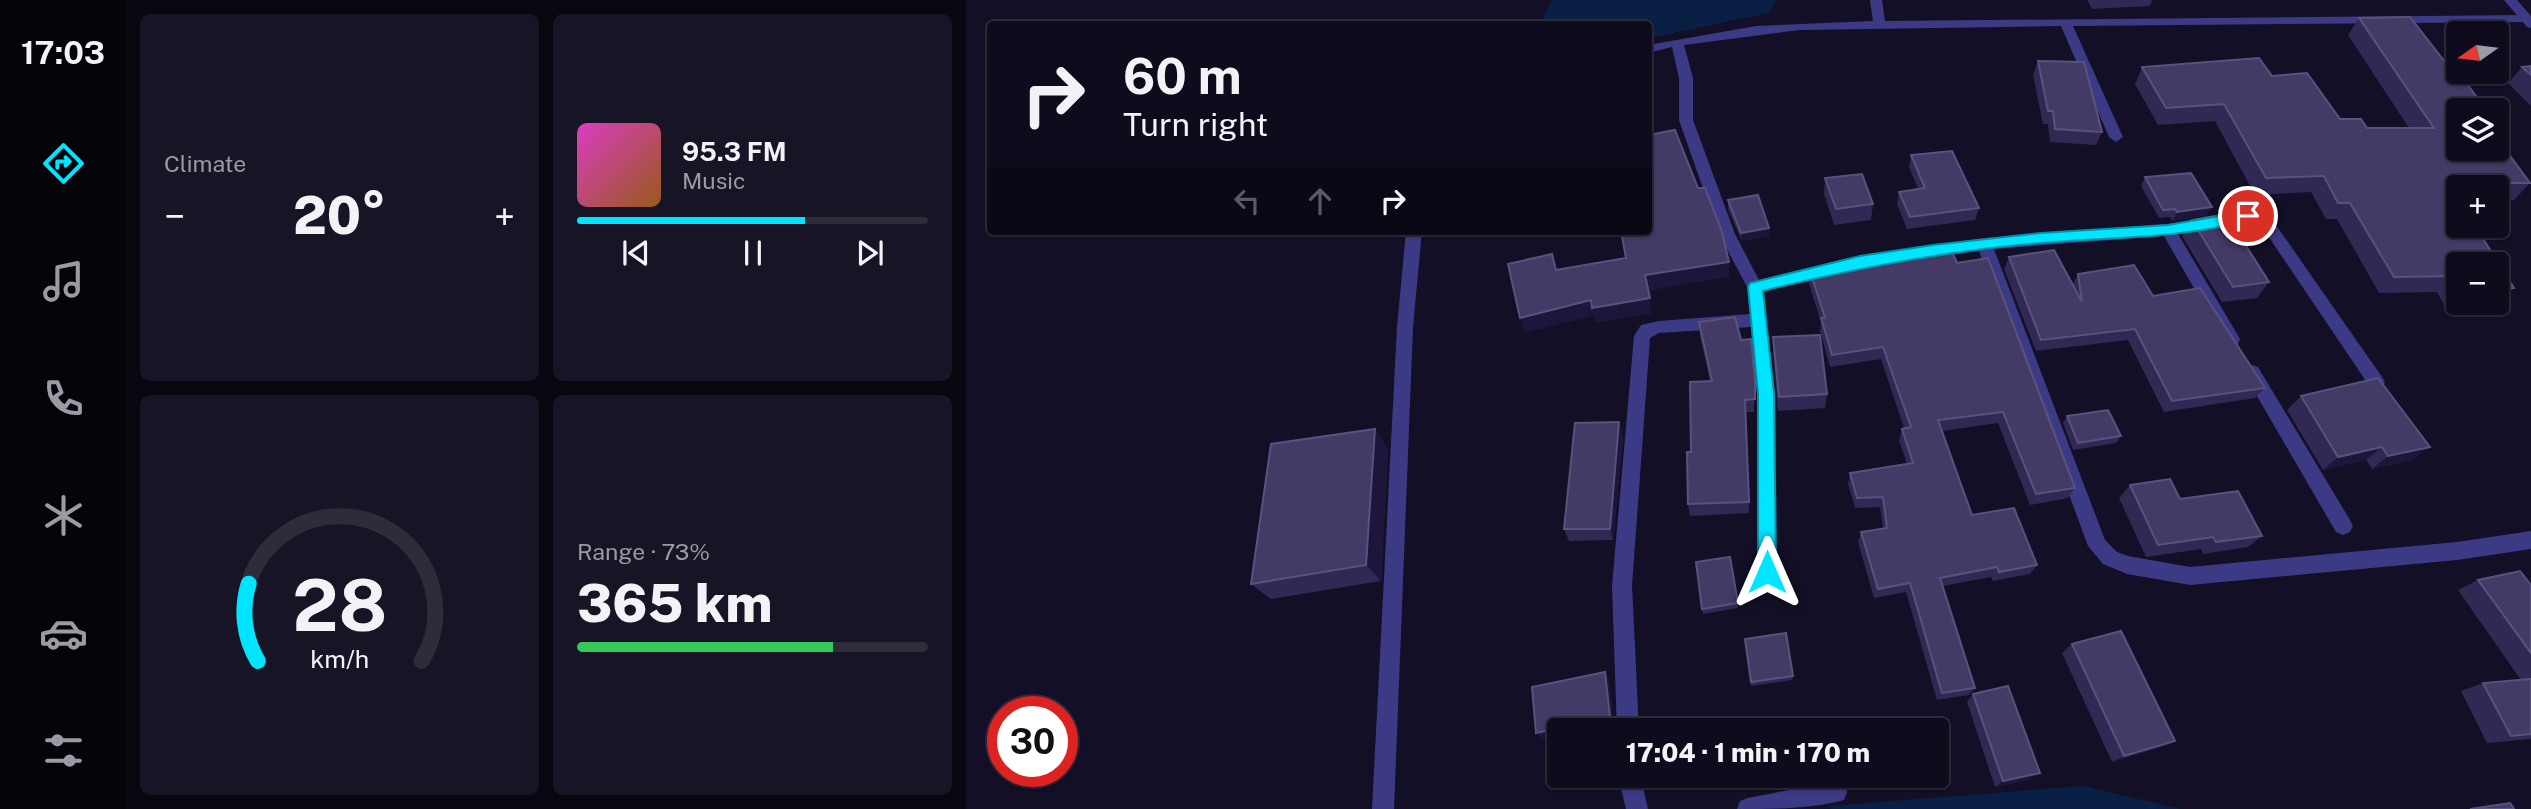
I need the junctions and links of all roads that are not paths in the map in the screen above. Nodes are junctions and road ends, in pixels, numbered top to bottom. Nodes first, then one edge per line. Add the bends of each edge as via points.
1 (1876, 0) edge
2 (2510, 0) edge
3 (2529, 21) edge
4 (2065, 22) junction
5 (1879, 23) junction
6 (1677, 42) junction
7 (1652, 48) edge
8 (2116, 137) dead end
9 (2168, 230) junction
10 (1413, 235) edge
11 (1984, 244) junction
12 (1755, 287) junction
13 (1759, 320) junction
14 (2376, 382) edge
15 (2343, 526) dead end
16 (2531, 540) edge
17 (1767, 572) dead end
18 (1628, 718) edge
19 (1632, 788) edge
20 (1836, 792) dead end
21 (1383, 809) edge
22 (1637, 809) edge
23 (1748, 809) edge

1 - 5 street
2 - 3 street
3 - 4 street
4 - 5 street
4 - 8 street
5 - 6 street via 1760,29
6 - 7 street
6 - 12 street via 1686,78 1686,120 1727,234
9 - 11 street
9 - 14 street via 2248,216 2261,219
9 - 15 street
10 - 21 street
11 - 12 street via 1860,262
11 - 16 street via 2098,546 2110,558 2190,576
12 - 13 street
13 - 17 street via 1766,394
13 - 18 street via 1659,327 1642,335 1622,586
19 - 22 street
20 - 23 street

